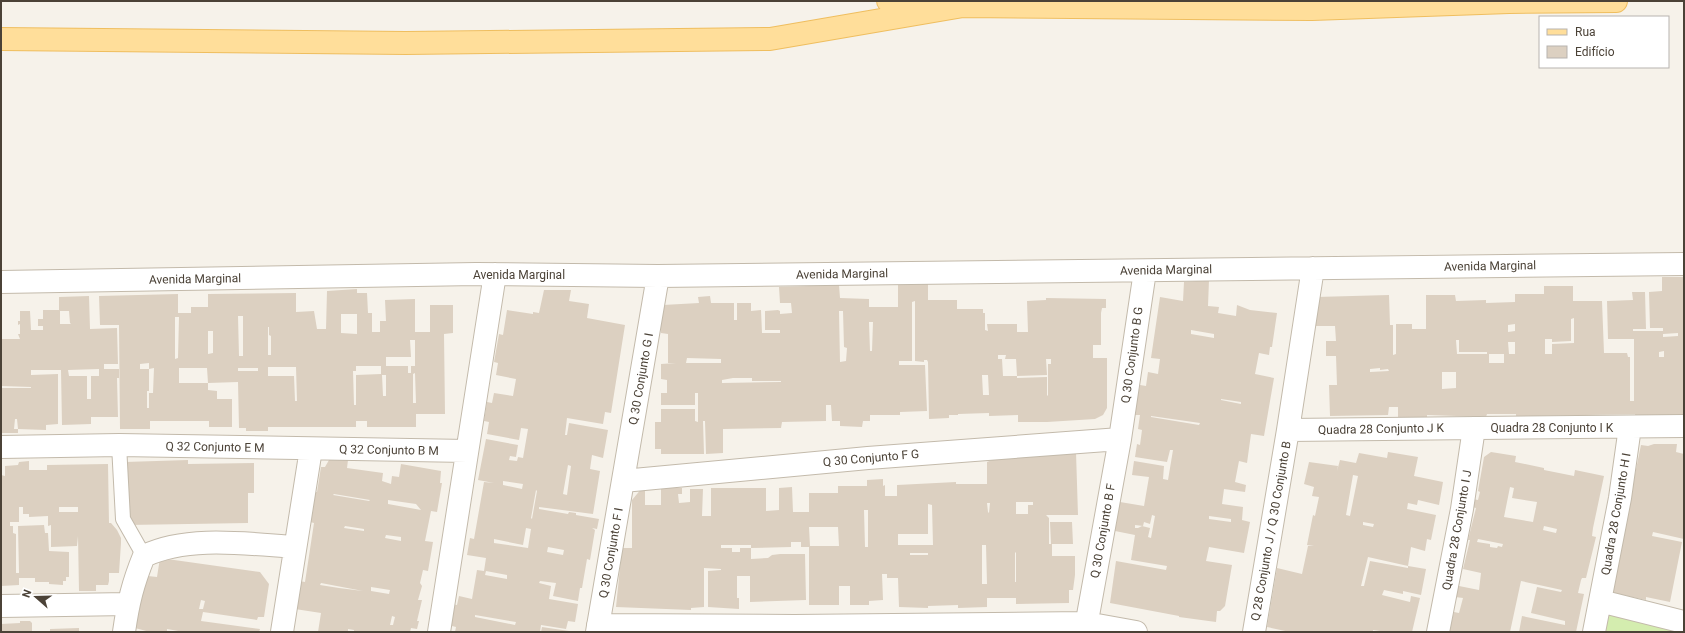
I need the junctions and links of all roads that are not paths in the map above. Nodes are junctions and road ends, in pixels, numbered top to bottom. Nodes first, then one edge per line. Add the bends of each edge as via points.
1 (888, 1) edge
2 (1616, 1) edge
3 (962, 6) junction
4 (1, 39) edge
5 (1684, 264) edge
6 (1313, 268) junction
7 (1145, 271) junction
8 (495, 274) junction
9 (658, 276) junction
10 (1, 282) edge
11 (1684, 426) edge
12 (1630, 427) junction
13 (1474, 428) junction
14 (1288, 430) junction
15 (1120, 439) junction
16 (119, 445) junction
17 (1, 447) edge
18 (311, 449) junction
19 (467, 451) junction
20 (623, 482) junction
21 (295, 547) junction
22 (144, 556) junction
23 (1600, 601) junction
24 (128, 604) junction
25 (1, 606) edge
26 (1684, 622) edge
27 (1086, 628) edge
28 (598, 629) edge
29 (794, 629) edge
30 (124, 632) edge
31 (282, 632) edge
32 (439, 632) edge
33 (1136, 632) edge
34 (1254, 632) edge
35 (1438, 632) edge
36 (1594, 632) edge

1 - 3 main road
2 - 3 main road via 1312,9
3 - 4 main road via 770,39 398,42
5 - 6 street, Avenida Marginal
6 - 7 street, Avenida Marginal
6 - 14 street, Q 28 Conjunto J / Q 30 Conjunto B
7 - 9 street, Avenida Marginal
7 - 15 street, Q 30 Conjunto B G
8 - 9 street, Avenida Marginal
8 - 10 street, Avenida Marginal
8 - 19 street
9 - 20 street, Q 30 Conjunto G I
11 - 12 street, Quadra 28 Conjunto I K
12 - 13 street, Quadra 28 Conjunto I K
12 - 23 street, Quadra 28 Conjunto H I via 1620,498
13 - 14 street, Quadra 28 Conjunto J K
13 - 35 street, Quadra 28 Conjunto I J via 1462,508
14 - 34 street, Q 28 Conjunto J / Q 30 Conjunto B
15 - 20 street, Q 30 Conjunto F G via 876,457
15 - 27 street, Q 30 Conjunto B F
16 - 17 street, Q 32 Conjunto E M
16 - 18 street, Q 32 Conjunto E M
16 - 22 lane via 123,519
18 - 19 street, Q 32 Conjunto B M
18 - 21 street
19 - 32 street
20 - 28 street, Q 30 Conjunto F I
21 - 22 street via 203,542
21 - 31 street
22 - 24 street
23 - 26 street
23 - 36 street, Quadra 28 Conjunto H I
24 - 25 street
24 - 30 street
27 - 29 street
27 - 33 street
28 - 29 street

